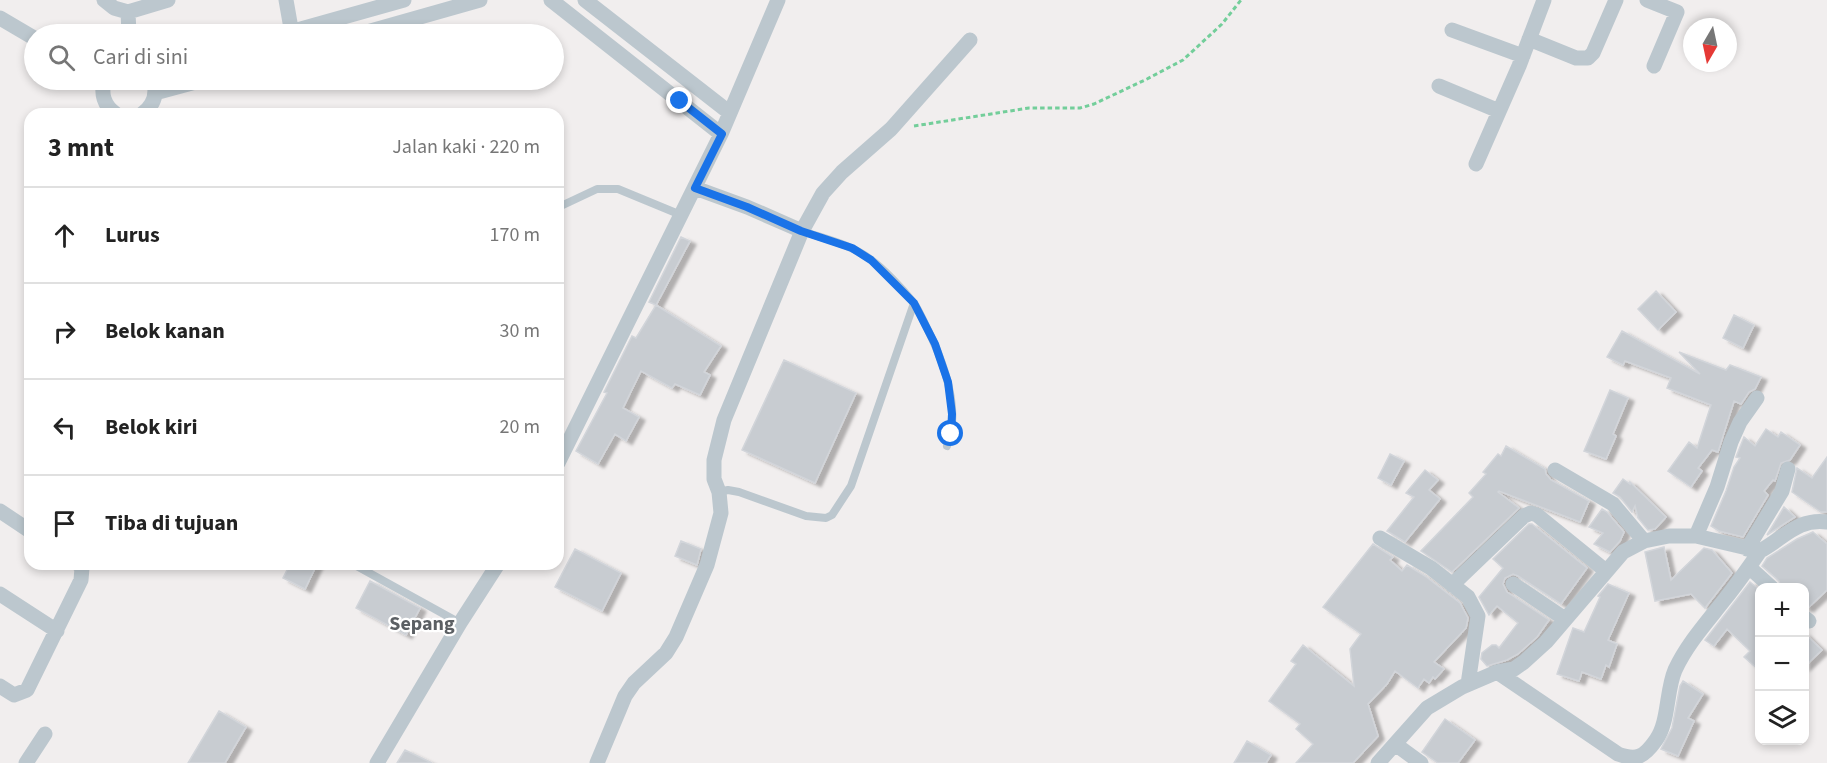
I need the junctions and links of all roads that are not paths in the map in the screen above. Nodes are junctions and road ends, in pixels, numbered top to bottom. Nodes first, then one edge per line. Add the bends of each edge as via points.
1 (104, 0) edge
2 (168, 0) edge
3 (286, 0) edge
4 (404, 0) edge
5 (480, 0) edge
6 (551, 0) edge
7 (585, 0) edge
8 (778, 0) edge
9 (1544, 0) edge
10 (1616, 0) edge
11 (1647, 0) edge
12 (567, 5) edge
13 (128, 12) junction
14 (0, 18) edge
15 (129, 24) edge
16 (288, 24) edge
17 (323, 24) edge
18 (395, 24) edge
19 (1452, 30) dead end
20 (24, 32) edge
21 (1529, 39) junction
22 (970, 40) dead end
23 (1523, 56) junction
24 (1654, 66) dead end
25 (677, 72) junction
26 (1439, 86) dead end
27 (103, 90) edge
28 (153, 90) edge
29 (666, 90) junction
30 (109, 108) edge
31 (148, 108) edge
32 (1499, 111) junction
33 (730, 113) junction
34 (722, 134) junction
35 (1476, 164) dead end
36 (695, 188) junction
37 (564, 205) edge
38 (681, 214) junction
39 (801, 231) junction
40 (914, 303) junction
41 (1757, 398) dead end
42 (946, 446) dead end
43 (564, 451) edge
44 (1788, 469) dead end
45 (1555, 470) dead end
46 (719, 492) junction
47 (0, 511) edge
48 (1827, 522) edge
49 (24, 527) edge
50 (1696, 536) junction
51 (1380, 538) dead end
52 (1644, 541) junction
53 (1754, 550) junction
54 (1749, 567) junction
55 (82, 570) edge
56 (364, 570) edge
57 (494, 570) edge
58 (1606, 571) junction
59 (1767, 583) edge
60 (1513, 584) dead end
61 (1452, 585) junction
62 (0, 594) edge
63 (1564, 619) junction
64 (460, 623) junction
65 (57, 631) junction
66 (1497, 672) junction
67 (1468, 684) junction
68 (0, 686) edge
69 (45, 734) dead end
70 (1395, 744) junction
71 (26, 763) edge
72 (377, 763) edge
73 (597, 763) edge
74 (1378, 763) edge
75 (1421, 763) edge

1 - 13 street
2 - 13 street
3 - 16 street
4 - 17 street
5 - 18 street
6 - 12 street
7 - 25 street
8 - 33 street
9 - 21 street
10 - 21 street via 1588,58 1576,58
11 - 24 street via 1677,12
12 - 29 street
13 - 15 street
14 - 20 street
19 - 23 street
21 - 23 street
22 - 39 street via 891,129 823,193
23 - 32 street
25 - 29 street
25 - 33 street
26 - 32 street
27 - 30 street
28 - 31 street
29 - 34 street
32 - 35 street
33 - 34 street
34 - 36 street
36 - 38 street
36 - 39 street
37 - 38 lane via 597,189 618,189
38 - 43 street
39 - 40 lane via 852,248 871,260
39 - 46 street via 724,420 714,460
40 - 42 lane via 935,344 948,382 952,414
40 - 46 lane via 851,486 832,515 806,516 739,492
41 - 50 street via 1731,442
44 - 53 street
45 - 52 street via 1613,504
46 - 73 street via 721,513 707,565 675,637 666,653 625,696
47 - 49 street
48 - 53 street via 1805,522
50 - 52 street
50 - 53 street
51 - 61 street
52 - 58 street via 1623,552
53 - 54 street
54 - 59 street
54 - 66 street via 1689,645 1674,671 1662,728 1642,756 1618,754
55 - 65 street
56 - 64 lane
57 - 64 street
58 - 61 street via 1531,513
58 - 63 street
60 - 63 street
61 - 67 street via 1468,597 1478,616
62 - 65 street
63 - 66 street via 1524,662 1514,669
64 - 72 street
65 - 68 street via 27,690 14,695
66 - 67 street
67 - 70 street via 1427,708
69 - 71 street
70 - 74 street
70 - 75 street

